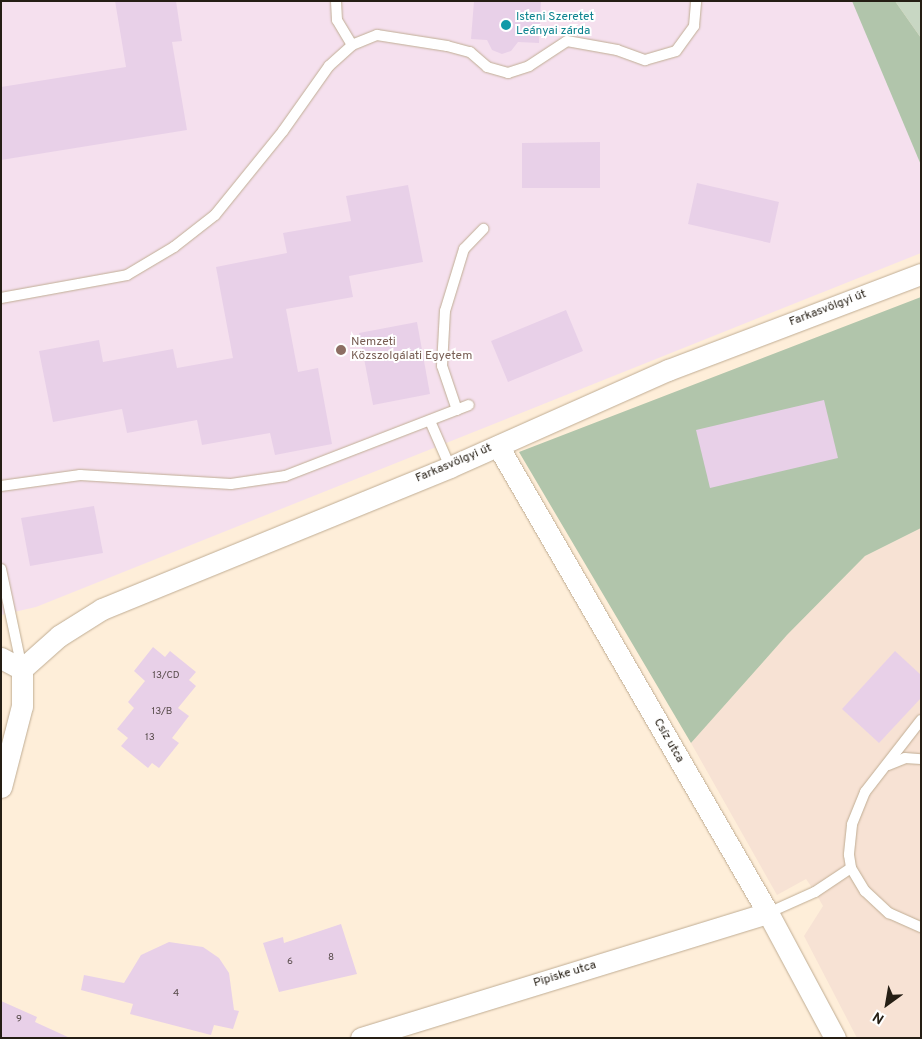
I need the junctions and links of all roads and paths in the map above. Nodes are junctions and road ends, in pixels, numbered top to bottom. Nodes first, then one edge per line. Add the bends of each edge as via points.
1 (336, 1) edge
2 (696, 1) edge
3 (352, 45) junction
4 (483, 229) dead end
5 (921, 274) edge
6 (1, 298) edge
7 (469, 405) dead end
8 (457, 410) junction
9 (430, 421) junction
10 (498, 446) junction
11 (450, 467) junction
12 (1, 486) edge
13 (1, 569) edge
14 (1, 658) edge
15 (22, 669) junction
16 (921, 720) edge
17 (921, 759) edge
18 (887, 766) junction
19 (1, 787) edge
20 (851, 868) junction
21 (768, 913) junction
22 (921, 927) edge
23 (361, 1038) edge
24 (835, 1038) edge

1 - 3 lane via 337,20
2 - 3 lane via 694,26 676,50 645,60 617,50 567,41 529,66 508,73 487,67 470,52 447,46 377,35
3 - 6 lane via 329,66 283,131 215,215 174,247 127,275
4 - 8 lane via 464,249 446,311 442,366
5 - 10 street, Farkasvölgyi út via 668,370
7 - 8 lane
8 - 9 lane
9 - 11 lane
9 - 12 lane via 285,476 231,484 80,474
10 - 11 street, Farkasvölgyi út
10 - 21 street, Csíz utca
11 - 15 street, Farkasvölgyi út via 102,609 59,636
13 - 15 lane
14 - 15 street
15 - 19 street via 22,706
16 - 18 lane
17 - 18 lane via 905,758
18 - 20 lane via 865,792 856,810 849,837
20 - 21 lane via 815,892
20 - 22 lane via 876,902 890,913
21 - 23 street, Pipiske utca
21 - 24 street, Csíz utca

